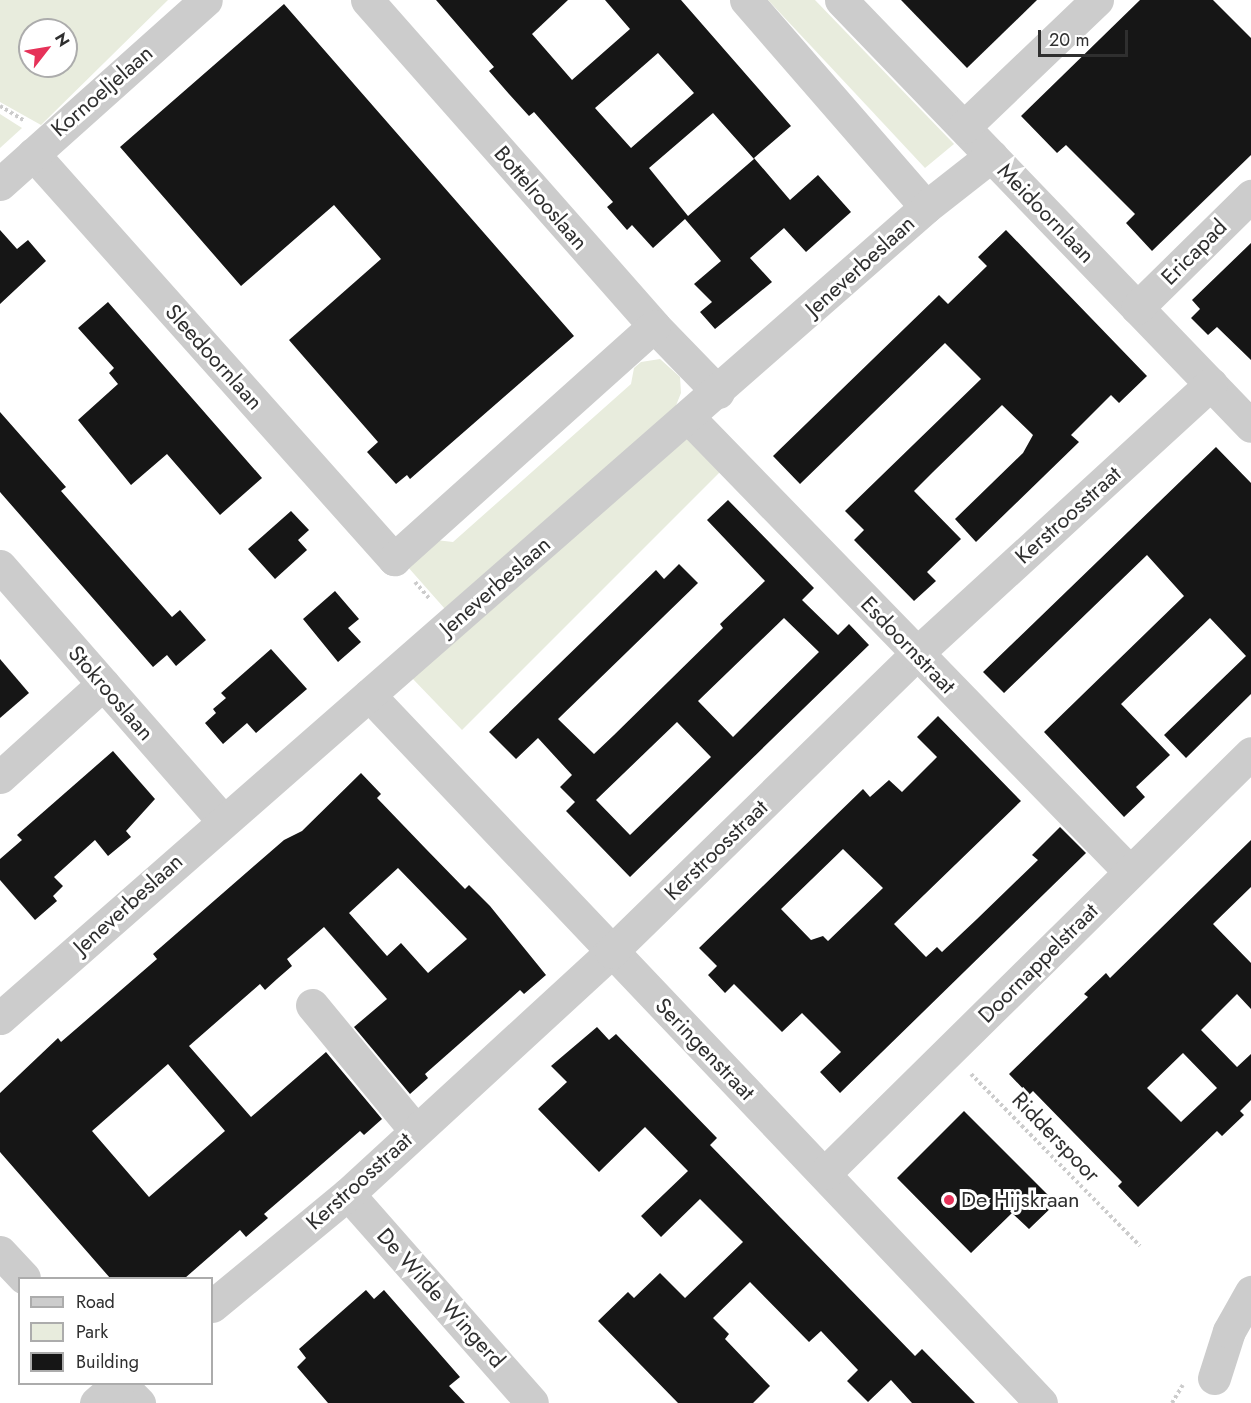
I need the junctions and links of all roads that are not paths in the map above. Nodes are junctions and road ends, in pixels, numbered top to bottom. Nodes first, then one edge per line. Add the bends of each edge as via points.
1 (206, 0) edge
2 (367, 0) edge
3 (746, 0) edge
4 (841, 0) edge
5 (1097, 0) edge
6 (964, 127) junction
7 (33, 154) junction
8 (990, 156) junction
9 (0, 184) edge
10 (1251, 195) edge
11 (926, 207) junction
12 (1137, 308) junction
13 (654, 326) junction
14 (1211, 384) junction
15 (718, 392) junction
16 (688, 417) junction
17 (1251, 426) edge
18 (0, 566) edge
19 (916, 654) junction
20 (103, 684) junction
21 (369, 695) junction
22 (1251, 753) edge
23 (0, 777) edge
24 (222, 820) junction
25 (1130, 873) junction
26 (611, 952) junction
27 (312, 1005) dead end
28 (0, 1018) edge
29 (416, 1131) junction
30 (825, 1173) junction
31 (348, 1194) junction
32 (0, 1252) edge
33 (23, 1277) edge
34 (1251, 1292) edge
35 (213, 1305) edge
36 (1251, 1334) edge
37 (117, 1385) edge
38 (121, 1385) edge
39 (1207, 1391) edge
40 (96, 1403) edge
41 (139, 1403) edge
42 (532, 1403) edge
43 (1041, 1403) edge

1 - 7 street, Kornoeljelaan
2 - 13 street, Bottelrooslaan
3 - 11 street
4 - 6 street, Meidoornlaan
5 - 6 street
6 - 8 street, Meidoornlaan
7 - 9 street, Kornoeljelaan
7 - 13 street, Sleedoornlaan via 394,559
8 - 11 street, Jeneverbeslaan
8 - 12 street, Meidoornlaan
10 - 12 street, Ericapad
11 - 15 street, Jeneverbeslaan
12 - 14 street, Meidoornlaan
13 - 15 street, Bottelrooslaan
14 - 17 street, Meidoornlaan
14 - 19 street, Kerstroosstraat
15 - 16 street, Jeneverbeslaan
16 - 19 street, Esdoornstraat
16 - 21 street, Jeneverbeslaan
18 - 20 street, Stokrooslaan
19 - 25 street, Esdoornstraat
19 - 26 street, Kerstroosstraat
20 - 23 street
20 - 24 street, Stokrooslaan
21 - 24 street, Jeneverbeslaan
21 - 26 street, Seringenstraat
22 - 25 street, Doornappelstraat
24 - 28 street, Jeneverbeslaan
25 - 30 street, Doornappelstraat
26 - 29 street, Kerstroosstraat
26 - 30 street, Seringenstraat
27 - 29 street
29 - 31 street, Kerstroosstraat
30 - 43 street, Seringenstraat
31 - 35 street, Kerstroosstraat
31 - 42 street, De Wilde Wingerd
32 - 33 street
34 - 39 street via 1229,1332
36 - 39 street
37 - 40 street
38 - 41 street

